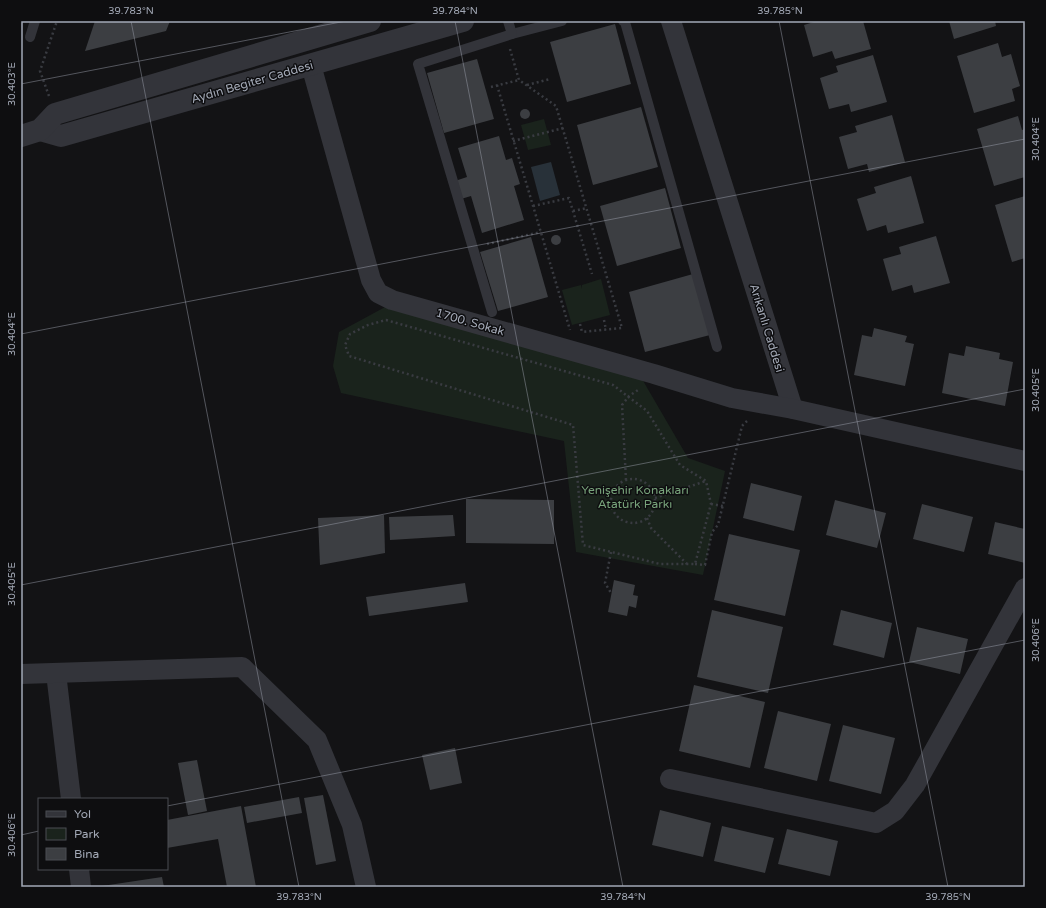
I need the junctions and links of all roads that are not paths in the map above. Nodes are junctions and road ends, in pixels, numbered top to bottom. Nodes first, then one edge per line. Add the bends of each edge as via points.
1 (35, 21) edge
2 (370, 21) edge
3 (463, 21) edge
4 (508, 21) edge
5 (562, 21) edge
6 (623, 21) edge
7 (671, 21) edge
8 (512, 34) junction
9 (30, 37) dead end
10 (311, 65) junction
11 (30, 133) edge
12 (492, 312) dead end
13 (717, 347) dead end
14 (792, 409) junction
15 (1025, 461) edge
16 (1025, 588) edge
17 (56, 673) junction
18 (21, 674) edge
19 (670, 779) dead end
20 (71, 798) edge
21 (79, 870) edge
22 (81, 887) edge
23 (366, 887) edge

1 - 9 lane
2 - 11 street, Aydın Begiter Caddesi via 55,114
3 - 10 street, Aydın Begiter Caddesi
4 - 8 lane
5 - 8 lane
6 - 13 lane
7 - 14 street, Arıkanlı Caddesi
8 - 12 lane via 418,64
10 - 11 street, Aydın Begiter Caddesi via 62,136
10 - 14 street, 1700. Sokak via 371,280 378,293 392,300 732,398
14 - 15 street
16 - 19 street via 915,785 895,811 876,823
17 - 18 street
17 - 20 street
17 - 23 street via 242,667 317,740 352,825
21 - 22 street

